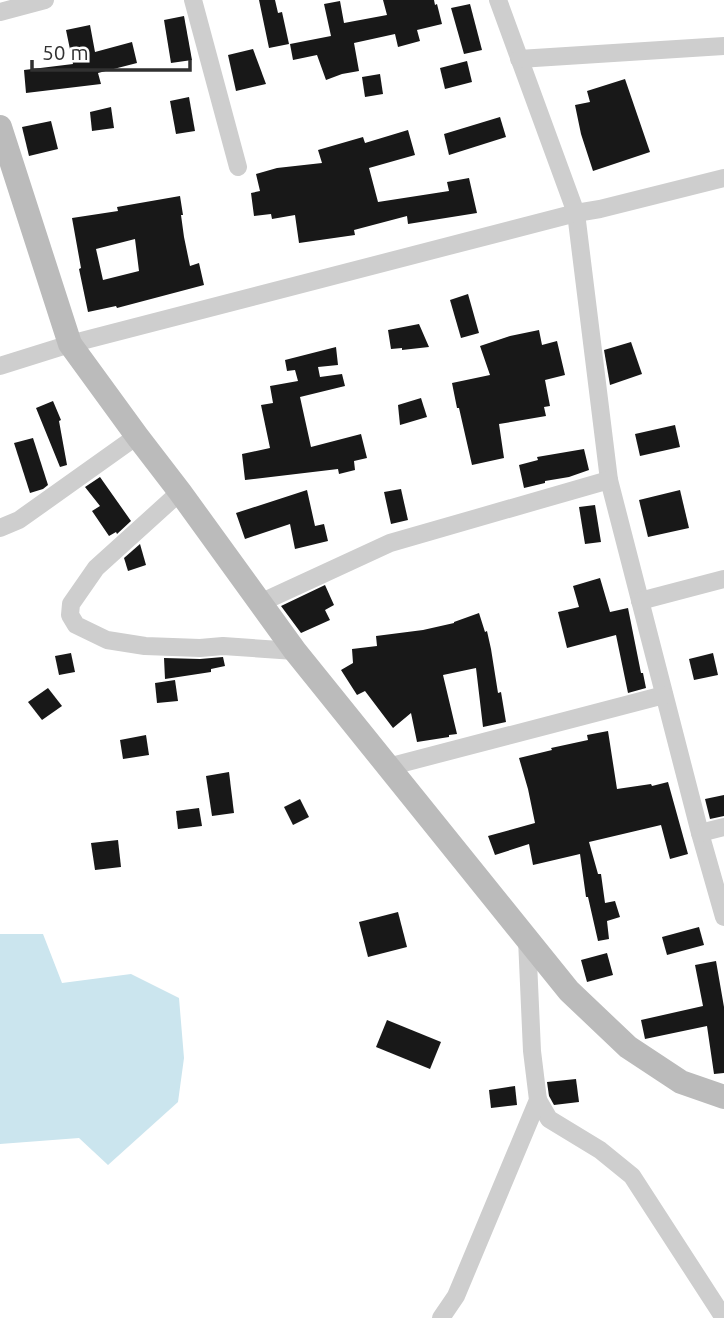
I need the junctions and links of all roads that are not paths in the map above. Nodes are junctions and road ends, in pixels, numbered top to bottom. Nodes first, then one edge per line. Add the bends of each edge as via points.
1 (45, 0) edge
2 (193, 0) edge
3 (498, 0) edge
4 (0, 12) edge
5 (724, 46) edge
6 (519, 59) junction
7 (0, 127) edge
8 (238, 167) dead end
9 (724, 178) edge
10 (576, 213) junction
11 (71, 344) junction
12 (0, 366) edge
13 (137, 436) junction
14 (609, 480) junction
15 (180, 492) junction
16 (0, 528) edge
17 (724, 579) edge
18 (640, 601) junction
19 (260, 603) junction
20 (295, 651) junction
21 (664, 695) junction
22 (388, 767) junction
23 (724, 827) edge
24 (700, 833) junction
25 (724, 916) edge
26 (527, 939) junction
27 (724, 1097) edge
28 (538, 1100) junction
29 (441, 1318) edge
30 (724, 1318) edge

1 - 4 street
2 - 8 street
3 - 6 street
5 - 6 street
6 - 10 street
7 - 11 main road
9 - 10 street
10 - 11 street
10 - 14 street
11 - 12 street
11 - 13 main road
13 - 15 main road
13 - 16 street via 19,520
14 - 18 street
14 - 19 street via 390,543
15 - 19 main road
15 - 20 street via 96,568 71,604 70,615 76,625 107,640 145,646
17 - 18 street
18 - 21 street
19 - 20 main road
20 - 22 main road
21 - 22 street
21 - 24 street
22 - 26 main road
23 - 24 street
24 - 25 street
26 - 27 main road via 569,991 628,1047 681,1082
26 - 28 street
28 - 29 street via 456,1296
28 - 30 street via 549,1119 632,1176

